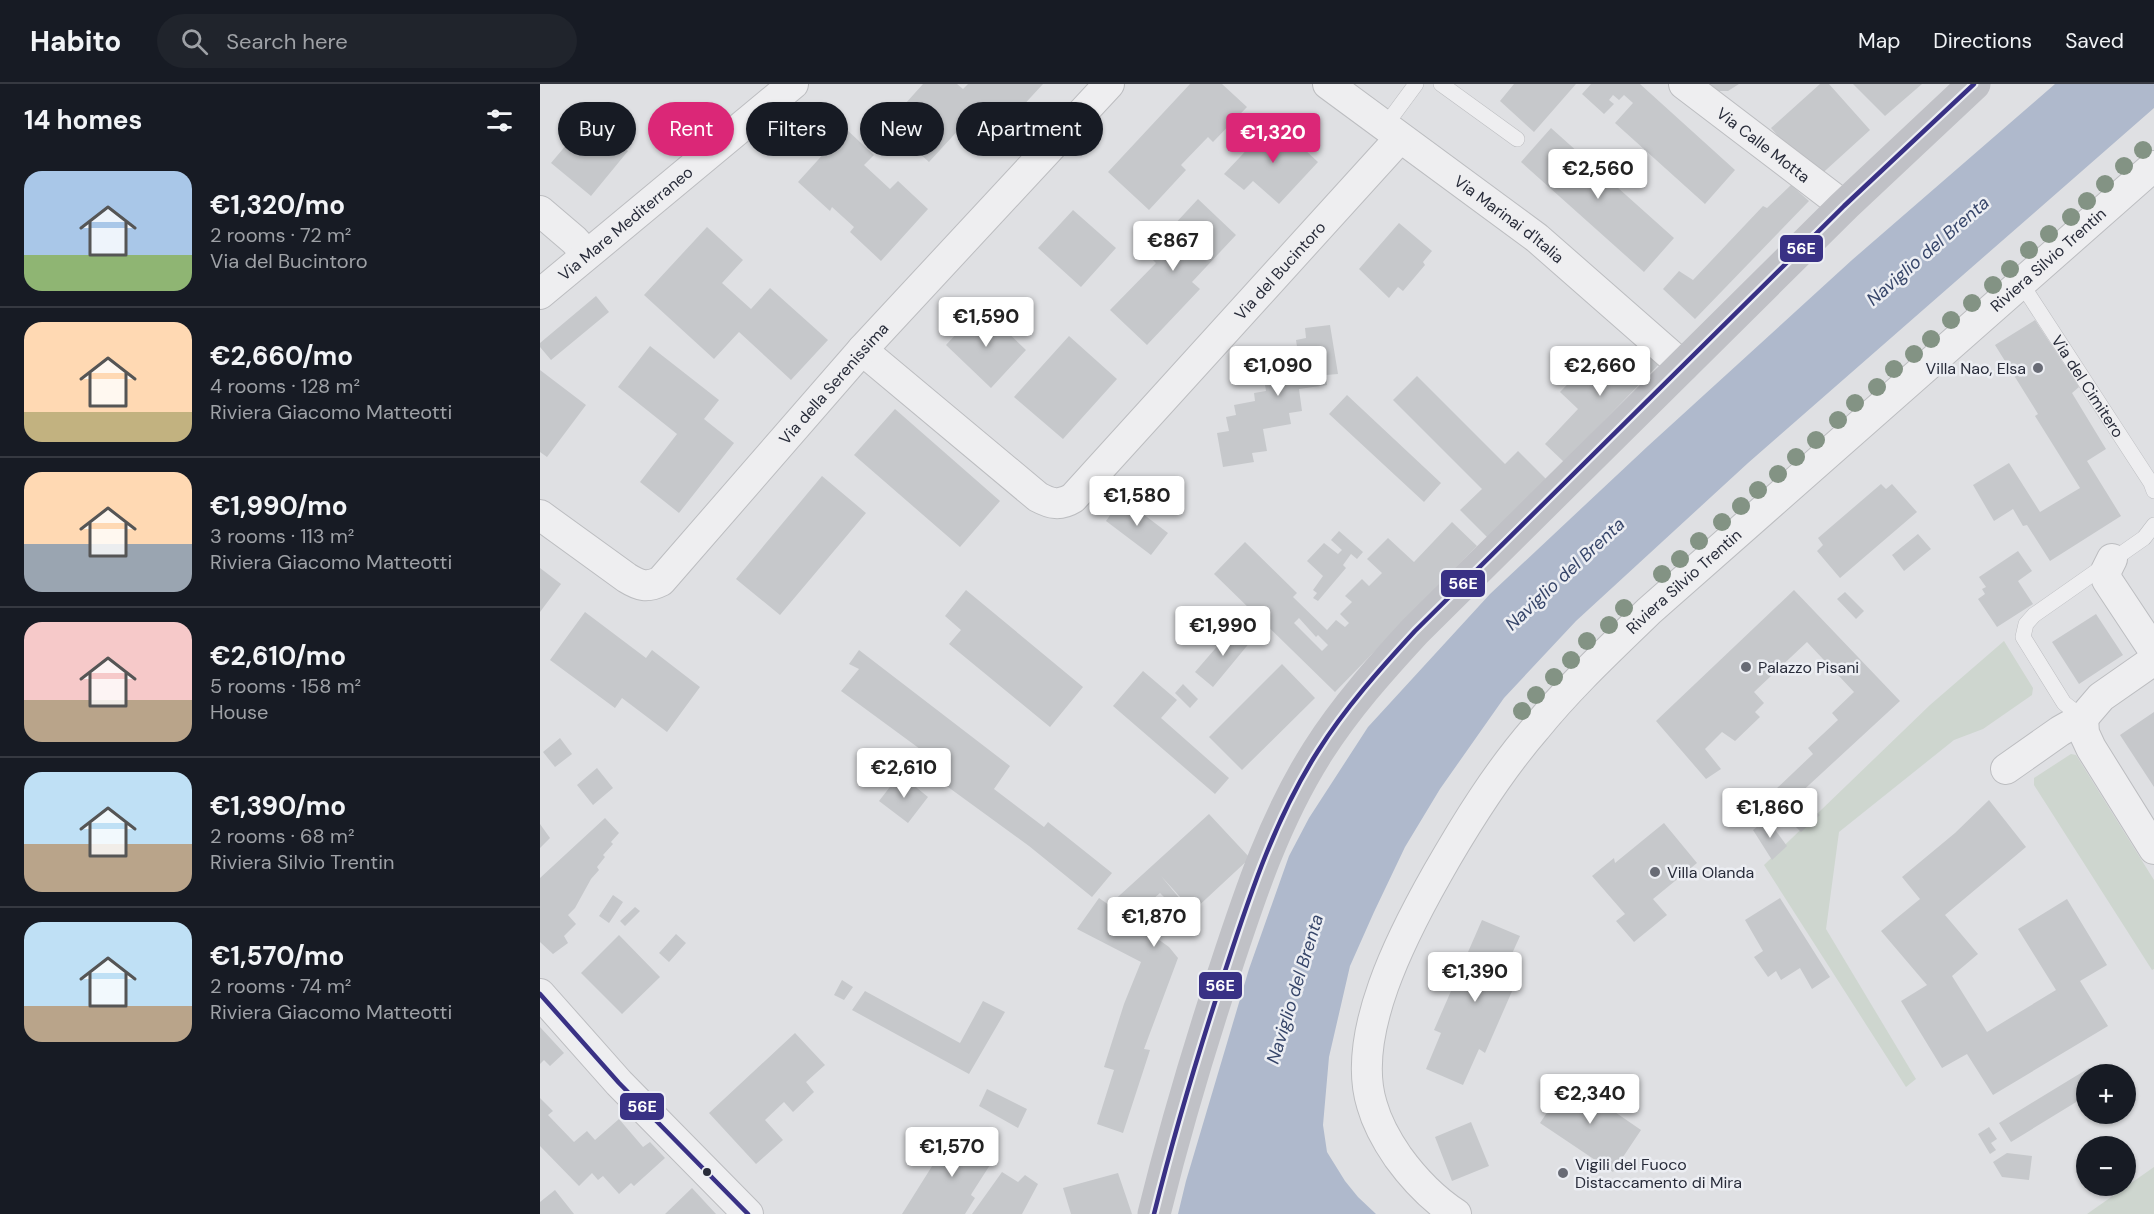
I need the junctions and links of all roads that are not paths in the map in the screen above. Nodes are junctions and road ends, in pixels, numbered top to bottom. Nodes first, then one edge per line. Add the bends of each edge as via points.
1 (793, 84) edge
2 (1109, 84) edge
3 (1328, 84) edge
4 (1416, 84) edge
5 (1442, 84) edge
6 (1684, 84) edge
7 (1974, 84) edge
8 (1393, 132) junction
9 (1516, 139) dead end
10 (2154, 166) edge
11 (1844, 206) junction
12 (540, 212) edge
13 (587, 254) junction
14 (2021, 283) junction
15 (540, 294) edge
16 (862, 350) junction
17 (1683, 366) junction
18 (2154, 491) edge
19 (540, 515) edge
20 (2154, 525) edge
21 (2112, 559) junction
22 (2154, 651) edge
23 (2154, 660) edge
24 (2083, 718) junction
25 (2006, 769) dead end
26 (2154, 849) edge
27 (540, 994) edge
28 (748, 1214) edge
29 (1154, 1214) edge
30 (1456, 1214) edge

1 - 13 street, Via Mare Mediterraneo
2 - 16 street, Via della Serenissima
3 - 8 street, Via Marinai d'Italia
4 - 8 lane
5 - 9 lane
6 - 11 street, Via Calle Motta
7 - 11 street
8 - 16 street, Via del Bucintoro via 1065,503 1038,498
8 - 17 street, Via Marinai d'Italia via 1537,238
10 - 14 street, Riviera Silvio Trentin
11 - 17 street
12 - 13 street
13 - 15 street, Via Mare Mediterraneo
14 - 18 lane, Via del Cimitero
14 - 30 street, Riviera Silvio Trentin via 1649,611 1590,669 1536,727 1491,785 1452,849 1409,926 1383,987 1368,1051 1371,1103 1384,1134 1424,1188
16 - 19 street, Via della Serenissima via 661,581 649,587 640,586
17 - 29 street via 1415,631 1363,688 1318,752 1280,819 1251,891 1208,1023
20 - 21 lane via 2144,538
21 - 22 street via 2106,571 2107,580
21 - 24 lane via 2034,615 2026,624 2023,638 2064,703
23 - 24 street via 2101,697
24 - 25 street
24 - 26 street via 2091,748
27 - 28 street via 619,1083

